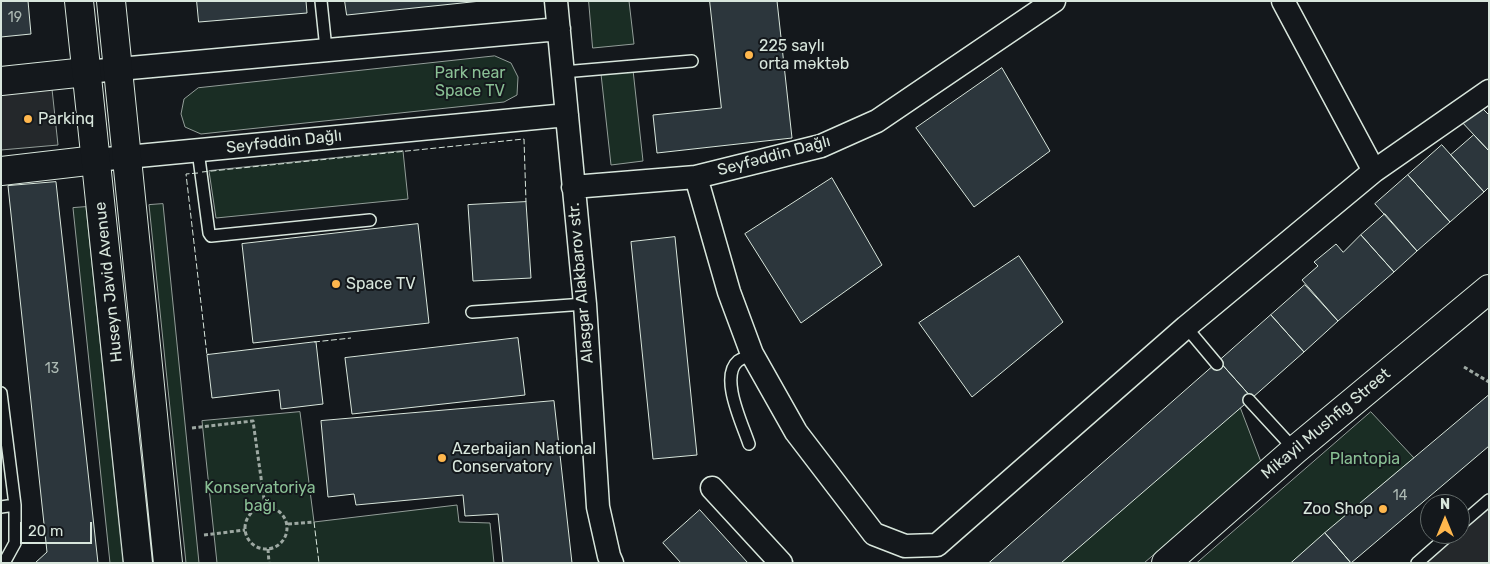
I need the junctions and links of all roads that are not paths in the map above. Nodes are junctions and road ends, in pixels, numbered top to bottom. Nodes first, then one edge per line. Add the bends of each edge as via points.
1 (79, 1) edge
2 (111, 1) edge
3 (321, 1) edge
4 (556, 1) edge
5 (1054, 1) edge
6 (1283, 1) edge
7 (559, 29) junction
8 (326, 49) junction
9 (692, 61) dead end
10 (118, 68) junction
11 (86, 72) junction
12 (562, 72) junction
13 (1, 81) edge
14 (1489, 91) edge
15 (566, 115) junction
16 (198, 151) junction
17 (127, 158) junction
18 (96, 160) junction
19 (1, 171) edge
20 (1374, 171) junction
21 (696, 177) junction
22 (573, 187) junction
23 (370, 220) dead end
24 (1489, 288) edge
25 (584, 304) junction
26 (472, 312) dead end
27 (1186, 327) junction
28 (752, 354) junction
29 (1217, 364) dead end
30 (1, 392) edge
31 (1249, 400) dead end
32 (749, 444) dead end
33 (1295, 450) junction
34 (712, 488) dead end
35 (1489, 500) edge
36 (15, 505) junction
37 (1, 506) edge
38 (1470, 516) edge
39 (1439, 544) edge
40 (937, 545) junction
41 (4, 563) edge
42 (138, 563) edge
43 (168, 563) edge
44 (612, 563) edge
45 (781, 563) edge
46 (916, 563) edge
47 (1166, 563) edge
48 (1417, 563) edge

1 - 11 main road, Huseyn Javid Avenue
2 - 10 main road, Huseyn Javid Avenue
3 - 8 lane
4 - 7 street, Alasgar Alakbarov str.
5 - 21 street, Seyfəddin Dağlı via 877,122 821,146
6 - 20 street
7 - 8 street
7 - 12 street, Alasgar Alakbarov str.
8 - 10 street
9 - 12 lane
10 - 11 street
10 - 17 main road, Huseyn Javid Avenue
11 - 13 main road
11 - 18 main road, Huseyn Javid Avenue
12 - 15 street, Alasgar Alakbarov str.
14 - 20 street
15 - 16 street, Seyfəddin Dağlı
15 - 22 street, Alasgar Alakbarov str.
16 - 17 street, Seyfəddin Dağlı
16 - 23 lane via 211,236
17 - 18 street, Seyfəddin Dağlı
17 - 43 main road, Huseyn Javid Avenue
18 - 19 main road, Seyfəddin Dağlı
18 - 42 main road, Huseyn Javid Avenue
20 - 27 street
21 - 22 street, Seyfəddin Dağlı
21 - 28 street
22 - 25 street, Alasgar Alakbarov str.
24 - 33 main road, Mikayil Mushfig Street
25 - 26 lane
25 - 44 street, Alasgar Alakbarov str. via 598,507
27 - 29 lane
27 - 40 street
28 - 32 lane via 737,362 730,385
28 - 40 street via 796,432 874,534 906,546
30 - 36 lane
31 - 33 lane
33 - 47 main road, Mikayil Mushfig Street
34 - 45 street
35 - 38 lane
36 - 37 lane
36 - 41 lane via 15,543
39 - 48 lane
40 - 46 street

